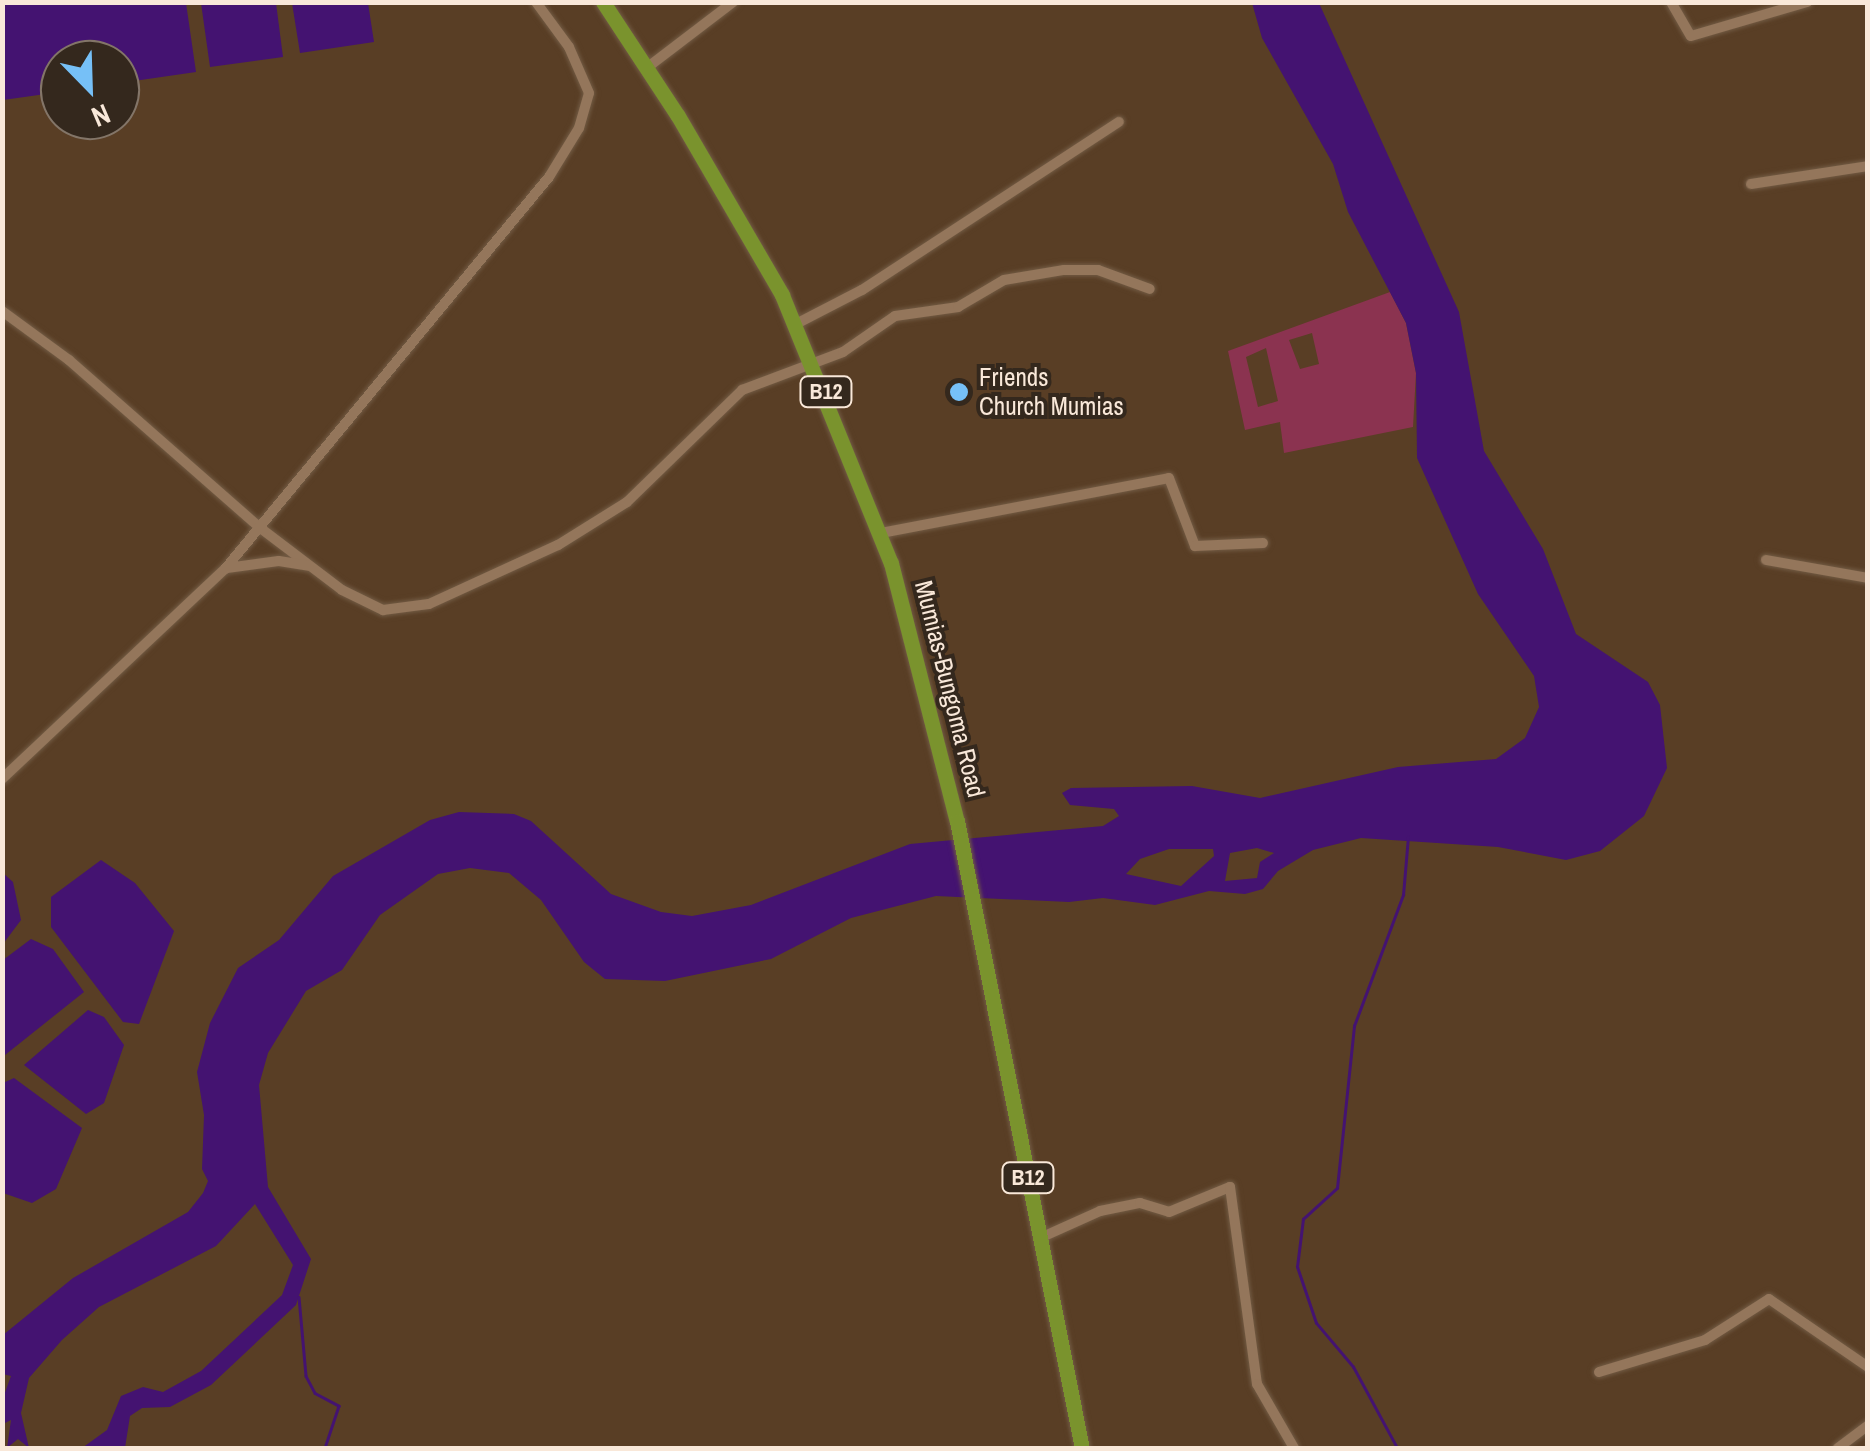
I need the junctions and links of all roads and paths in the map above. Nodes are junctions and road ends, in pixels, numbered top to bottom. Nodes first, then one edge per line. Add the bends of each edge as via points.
1 (536, 2) edge
2 (603, 2) edge
3 (733, 2) edge
4 (1671, 2) edge
5 (1807, 2) edge
6 (648, 67) junction
7 (1119, 122) dead end
8 (1868, 166) edge
9 (1751, 184) dead end
10 (1150, 289) dead end
11 (2, 311) edge
12 (796, 324) junction
13 (814, 364) junction
14 (259, 528) junction
15 (880, 533) junction
16 (1263, 544) dead end
17 (1766, 560) dead end
18 (310, 566) junction
19 (226, 569) junction
20 (1868, 578) edge
21 (2, 779) edge
22 (1040, 1238) junction
23 (1868, 1367) edge
24 (1599, 1372) dead end
25 (1868, 1425) edge
26 (1082, 1448) edge
27 (1294, 1448) edge
28 (1838, 1448) edge

1 - 14 street via 584,72 589,103 580,128 528,206
2 - 6 highway, Mumias-Bungoma Road / B12
3 - 6 street
4 - 5 street via 1691,36
6 - 12 highway, Mumias-Bungoma Road / B12
7 - 12 street via 862,290
8 - 9 street
10 - 13 street via 1086,268 1016,277 987,287 968,304 895,316
11 - 14 street via 69,360
12 - 13 highway, Mumias-Bungoma Road / B12
13 - 15 highway, Mumias-Bungoma Road / B12
13 - 18 street via 742,390 627,502 470,588 429,604 383,610
14 - 18 street
14 - 19 street
15 - 16 street via 1169,478 1187,539 1196,546
15 - 22 highway, Mumias-Bungoma Road / B12 via 914,637 957,821
17 - 20 street
18 - 19 street via 279,561
19 - 21 street
22 - 26 highway, Mumias-Bungoma Road / B12
22 - 27 street via 1100,1211 1140,1203 1169,1212 1230,1186 1256,1384
23 - 24 street via 1769,1299 1705,1340
25 - 28 street

